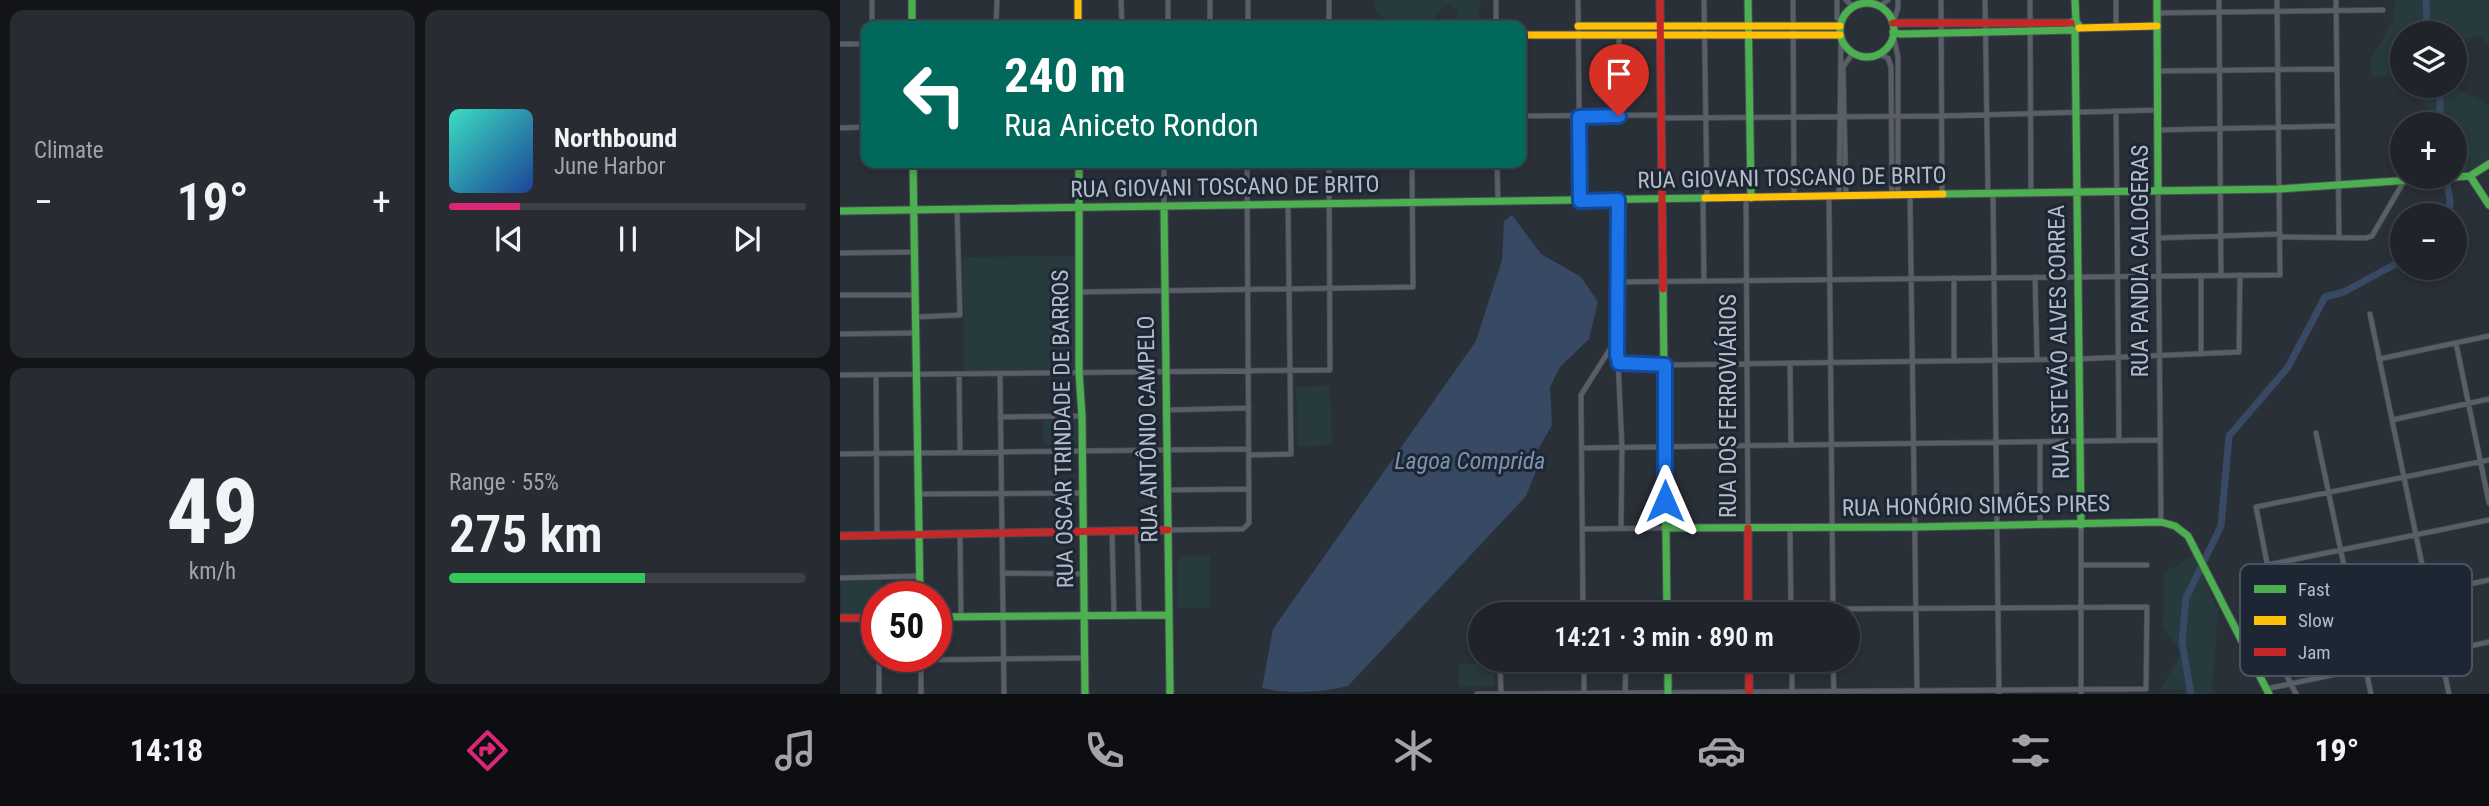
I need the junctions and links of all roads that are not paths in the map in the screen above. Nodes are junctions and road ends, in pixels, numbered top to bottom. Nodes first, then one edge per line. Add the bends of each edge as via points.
1 (872, 0) edge
2 (912, 0) edge
3 (997, 0) edge
4 (1077, 0) edge
5 (1121, 0) edge
6 (1168, 0) edge
7 (1210, 0) edge
8 (1248, 0) edge
9 (1329, 0) edge
10 (1496, 0) edge
11 (1578, 0) edge
12 (1660, 0) edge
13 (1704, 0) edge
14 (1748, 0) edge
15 (1793, 0) edge
16 (1837, 0) edge
17 (1846, 0) edge
18 (1888, 0) edge
19 (1898, 0) edge
20 (1941, 0) edge
21 (1985, 0) edge
22 (2030, 0) edge
23 (2116, 0) edge
24 (2157, 0) edge
25 (2219, 0) edge
26 (2277, 0) edge
27 (2336, 0) edge
28 (2075, 3) edge
29 (1880, 6) junction
30 (1853, 7) junction
31 (2382, 10) dead end
32 (2278, 11) junction
33 (2336, 11) junction
34 (2157, 13) junction
35 (2219, 13) junction
36 (872, 21) edge
37 (912, 21) edge
38 (996, 21) edge
39 (1078, 21) edge
40 (1122, 21) edge
41 (1168, 21) edge
42 (1210, 21) edge
43 (1248, 21) edge
44 (1329, 21) edge
45 (1496, 21) edge
46 (1841, 23) junction
47 (1893, 23) junction
48 (1941, 23) junction
49 (1986, 23) junction
50 (2029, 23) junction
51 (1748, 26) junction
52 (1794, 26) junction
53 (2074, 26) junction
54 (2157, 26) junction
55 (2116, 27) junction
56 (1578, 30) junction
57 (1661, 30) junction
58 (1705, 30) junction
59 (2029, 32) junction
60 (1893, 33) junction
61 (1941, 33) junction
62 (1986, 33) junction
63 (1526, 35) edge
64 (1619, 35) junction
65 (1748, 35) junction
66 (1793, 35) junction
67 (1841, 37) junction
68 (840, 44) edge
69 (861, 44) edge
70 (1853, 53) junction
71 (1878, 54) junction
72 (2277, 69) junction
73 (2336, 69) junction
74 (2220, 71) junction
75 (2157, 72) junction
76 (2158, 110) junction
77 (2116, 111) junction
78 (2076, 112) junction
79 (2031, 113) junction
80 (1986, 114) junction
81 (1526, 116) edge
82 (1619, 116) junction
83 (1842, 116) junction
84 (1895, 116) junction
85 (1942, 116) junction
86 (1579, 117) junction
87 (1660, 117) junction
88 (1706, 117) junction
89 (1750, 117) junction
90 (1794, 117) junction
91 (2337, 126) junction
92 (861, 127) edge
93 (840, 128) edge
94 (2278, 128) junction
95 (2220, 130) junction
96 (2158, 131) junction
97 (2489, 164) edge
98 (914, 168) edge
99 (1079, 168) edge
100 (1164, 168) edge
101 (1247, 168) edge
102 (1329, 168) edge
103 (1412, 168) edge
104 (1497, 168) edge
105 (2467, 176) edge
106 (2470, 176) junction
107 (2390, 182) edge
108 (2338, 187) junction
109 (2279, 189) junction
110 (2399, 189) edge
111 (2220, 190) junction
112 (2158, 191) junction
113 (2031, 193) junction
114 (2077, 193) junction
115 (2117, 193) junction
116 (1990, 194) junction
117 (1910, 195) junction
118 (1942, 195) junction
119 (1843, 196) junction
120 (1895, 196) junction
121 (1794, 197) junction
122 (1829, 197) junction
123 (1749, 198) junction
124 (1662, 199) junction
125 (1705, 199) junction
126 (1618, 200) junction
127 (1580, 201) junction
128 (1498, 202) junction
129 (2488, 202) edge
130 (1412, 203) junction
131 (1289, 205) junction
132 (1329, 205) junction
133 (1164, 206) junction
134 (1247, 206) junction
135 (1080, 208) junction
136 (957, 209) junction
137 (914, 210) junction
138 (840, 211) edge
139 (2221, 236) junction
140 (2280, 236) junction
141 (2339, 237) junction
142 (2159, 238) junction
143 (915, 252) junction
144 (840, 253) edge
145 (2240, 275) junction
146 (2078, 276) junction
147 (2118, 276) junction
148 (2159, 276) junction
149 (2201, 276) junction
150 (2221, 276) junction
151 (2035, 277) junction
152 (1954, 278) junction
153 (1994, 278) junction
154 (1830, 279) junction
155 (1912, 279) junction
156 (1663, 280) junction
157 (1704, 280) junction
158 (1746, 280) junction
159 (1617, 282) junction
160 (1288, 289) junction
161 (1330, 289) junction
162 (1249, 290) junction
163 (1165, 291) junction
164 (1080, 292) junction
165 (840, 295) edge
166 (915, 295) junction
167 (2370, 314) dead end
168 (916, 317) junction
169 (916, 333) junction
170 (840, 334) edge
171 (2489, 336) edge
172 (1616, 338) junction
173 (2456, 343) junction
174 (2202, 354) junction
175 (2160, 356) junction
176 (2119, 357) junction
177 (1996, 359) junction
178 (2037, 359) junction
179 (2079, 359) junction
180 (2379, 359) junction
181 (1912, 360) junction
182 (1954, 360) junction
183 (1830, 362) junction
184 (1619, 363) junction
185 (1790, 363) junction
186 (1748, 364) junction
187 (1665, 365) junction
188 (1166, 371) junction
189 (1289, 371) junction
190 (1079, 372) junction
191 (1249, 372) junction
192 (1000, 373) junction
193 (917, 374) junction
194 (959, 374) junction
195 (840, 375) edge
196 (876, 375) junction
197 (2489, 399) edge
198 (2469, 404) junction
199 (1249, 408) junction
200 (1167, 410) junction
201 (1082, 416) junction
202 (1000, 417) junction
203 (2392, 420) junction
204 (2316, 433) dead end
205 (2119, 440) junction
206 (2160, 440) junction
207 (2080, 441) junction
208 (1997, 442) junction
209 (2040, 442) junction
210 (1913, 443) junction
211 (1791, 444) junction
212 (1830, 444) junction
213 (1748, 445) junction
214 (1666, 446) junction
215 (1582, 448) junction
216 (1622, 448) junction
217 (1167, 450) junction
218 (1082, 451) junction
219 (960, 452) junction
220 (1001, 452) junction
221 (1249, 452) junction
222 (877, 453) junction
223 (918, 453) junction
224 (840, 454) edge
225 (2489, 460) edge
226 (2480, 462) junction
227 (2404, 477) junction
228 (1249, 489) junction
229 (1168, 490) junction
230 (2329, 492) junction
231 (1001, 493) junction
232 (1082, 493) junction
233 (918, 494) junction
234 (2489, 502) edge
235 (2489, 520) edge
236 (2161, 522) junction
237 (2040, 525) junction
238 (2081, 525) junction
239 (1998, 526) junction
240 (1832, 527) junction
241 (1915, 527) junction
242 (1621, 528) junction
243 (1665, 528) junction
244 (1748, 528) junction
245 (1790, 528) junction
246 (1583, 529) junction
247 (1168, 530) junction
248 (1112, 531) junction
249 (1137, 531) junction
250 (1083, 532) junction
251 (1002, 533) junction
252 (919, 534) junction
253 (960, 534) junction
254 (877, 535) junction
255 (2416, 535) junction
256 (840, 536) edge
257 (2341, 550) junction
258 (2267, 564) edge
259 (2272, 564) edge
260 (2344, 564) edge
261 (2422, 564) edge
262 (2081, 565) junction
263 (2147, 565) dead end
264 (1002, 573) junction
265 (1083, 574) junction
266 (920, 576) junction
267 (840, 578) edge
268 (920, 581) edge
269 (1583, 602) edge
270 (1667, 602) edge
271 (1748, 602) edge
272 (1791, 602) edge
273 (1833, 602) edge
274 (2081, 607) junction
275 (1916, 608) junction
276 (1998, 608) junction
277 (1860, 611) edge
278 (1084, 615) junction
279 (1114, 615) junction
280 (1139, 615) junction
281 (1169, 615) junction
282 (1003, 616) junction
283 (952, 617) edge
284 (961, 617) junction
285 (840, 618) edge
286 (861, 618) edge
287 (2238, 633) joint
288 (2240, 637) edge
289 (952, 658) edge
290 (1084, 658) junction
291 (1004, 659) junction
292 (879, 672) edge
293 (921, 672) edge
294 (1500, 672) edge
295 (1584, 672) edge
296 (1626, 672) edge
297 (1668, 672) edge
298 (1749, 672) edge
299 (1792, 672) edge
300 (1833, 672) edge
301 (2260, 676) edge
302 (2286, 676) edge
303 (2333, 676) edge
304 (2367, 676) edge
305 (2445, 676) edge
306 (2291, 685) junction
307 (1792, 692) edge
308 (1999, 692) edge
309 (2081, 692) edge
310 (2268, 692) edge
311 (1834, 693) edge
312 (1917, 693) edge
313 (879, 694) edge
314 (921, 694) edge
315 (1004, 694) edge
316 (1085, 694) edge
317 (1170, 694) edge
318 (1477, 694) edge
319 (1501, 694) edge
320 (1544, 694) edge
321 (1584, 694) edge
322 (1625, 694) edge
323 (1668, 694) edge
324 (1749, 694) edge
325 (2296, 694) edge
326 (2371, 694) edge
327 (2449, 694) edge

1 - 36 street
2 - 37 main road
3 - 38 street
4 - 39 main road
5 - 40 street
6 - 41 street
7 - 42 street
8 - 43 street
9 - 44 street
10 - 45 street
11 - 56 street
12 - 57 main road
13 - 58 street
14 - 51 main road, RUA DOS FERROVIÁRIOS
15 - 52 street
16 - 46 street
17 - 30 street
18 - 29 street
19 - 47 street
20 - 48 street
21 - 49 street
22 - 50 street
23 - 55 street
24 - 34 main road, RUA PANDIA CALOGERAS
25 - 35 street
26 - 32 street
27 - 33 street
28 - 53 main road, RUA ESTEVÃO ALVES CORREA
29 - 30 main road via 1866,3
29 - 47 main road
30 - 46 main road
31 - 33 street
32 - 33 street
32 - 35 street
32 - 72 street
33 - 73 street
34 - 35 street
34 - 54 main road, RUA PANDIA CALOGERAS
35 - 74 street
46 - 52 main road
46 - 67 main road
47 - 48 main road
47 - 60 main road
48 - 49 main road
48 - 61 street
49 - 50 main road
49 - 62 street
50 - 53 main road
50 - 59 street
51 - 52 main road
51 - 58 main road
51 - 65 main road, RUA DOS FERROVIÁRIOS
52 - 66 street
53 - 55 main road
53 - 59 main road
53 - 78 main road, RUA ESTEVÃO ALVES CORREA
54 - 55 main road
54 - 75 main road, RUA PANDIA CALOGERAS
56 - 57 main road
56 - 63 main road
56 - 64 main road
56 - 86 street
57 - 58 main road
57 - 64 main road
57 - 87 main road
58 - 65 main road
58 - 88 street
59 - 62 main road
59 - 79 street
60 - 61 main road
60 - 71 main road
60 - 84 street via 1897,43
61 - 62 main road
61 - 85 street
62 - 80 street
64 - 82 street
65 - 66 main road
65 - 89 main road, RUA DOS FERROVIÁRIOS
66 - 67 main road
66 - 90 street
67 - 70 main road
67 - 83 street
68 - 69 street
70 - 71 main road
70 - 83 street via 1843,67
71 - 84 street via 1890,61
72 - 73 street
72 - 74 street
72 - 94 street
73 - 91 street
74 - 75 street
74 - 95 street
75 - 76 main road, RUA PANDIA CALOGERAS
76 - 77 street
76 - 96 main road, RUA PANDIA CALOGERAS
77 - 78 street
77 - 115 street
78 - 79 street
78 - 114 main road, RUA ESTEVÃO ALVES CORREA
79 - 80 street
79 - 113 street
80 - 85 street
80 - 116 street
81 - 86 street
82 - 86 street
82 - 87 street
83 - 84 street
83 - 90 street
83 - 119 street
84 - 85 street
84 - 120 street
85 - 118 street
86 - 127 street
87 - 88 street
87 - 124 main road
88 - 89 street
88 - 125 street
89 - 90 street
89 - 123 main road, RUA DOS FERROVIÁRIOS
90 - 121 street
91 - 94 street
91 - 108 street
92 - 93 street
94 - 95 street
94 - 109 street
95 - 96 street
95 - 111 street
96 - 112 main road, RUA PANDIA CALOGERAS
97 - 106 main road, RUA GIOVANI TOSCANO DE BRITO
98 - 137 main road
99 - 135 main road, RUA OSCAR TRINDADE DE BARROS
100 - 133 street, RUA ANTÔNIO CAMPELO
101 - 134 street
102 - 132 street
103 - 130 street
104 - 128 street
105 - 106 main road, RUA GIOVANI TOSCANO DE BRITO
106 - 129 main road
107 - 108 main road, RUA GIOVANI TOSCANO DE BRITO
108 - 109 main road, RUA GIOVANI TOSCANO DE BRITO
108 - 141 street
109 - 111 main road, RUA GIOVANI TOSCANO DE BRITO
109 - 140 street
110 - 141 street via 2372,236
111 - 112 main road, RUA GIOVANI TOSCANO DE BRITO
111 - 139 street
112 - 115 main road, RUA GIOVANI TOSCANO DE BRITO
112 - 142 street, RUA PANDIA CALOGERAS
113 - 114 main road, RUA GIOVANI TOSCANO DE BRITO
113 - 116 main road, RUA GIOVANI TOSCANO DE BRITO
114 - 115 main road, RUA GIOVANI TOSCANO DE BRITO
114 - 146 main road, RUA ESTEVÃO ALVES CORREA
115 - 147 street
116 - 118 main road, RUA GIOVANI TOSCANO DE BRITO
116 - 153 street
117 - 118 main road, RUA GIOVANI TOSCANO DE BRITO
117 - 120 main road, RUA GIOVANI TOSCANO DE BRITO
117 - 155 street
119 - 120 main road, RUA GIOVANI TOSCANO DE BRITO
119 - 122 main road, RUA GIOVANI TOSCANO DE BRITO
121 - 122 main road, RUA GIOVANI TOSCANO DE BRITO
121 - 123 main road, RUA GIOVANI TOSCANO DE BRITO
122 - 154 street
123 - 125 main road, RUA GIOVANI TOSCANO DE BRITO
123 - 158 street, RUA DOS FERROVIÁRIOS
124 - 125 main road, RUA GIOVANI TOSCANO DE BRITO
124 - 126 main road, RUA GIOVANI TOSCANO DE BRITO
124 - 156 main road
125 - 157 street
126 - 127 main road, RUA GIOVANI TOSCANO DE BRITO
126 - 159 street
127 - 128 main road, RUA GIOVANI TOSCANO DE BRITO
128 - 130 main road, RUA GIOVANI TOSCANO DE BRITO
130 - 132 main road, RUA GIOVANI TOSCANO DE BRITO
130 - 161 street via 1413,287
131 - 132 main road, RUA GIOVANI TOSCANO DE BRITO
131 - 134 main road, RUA GIOVANI TOSCANO DE BRITO
131 - 160 street
132 - 161 street
133 - 134 main road, RUA GIOVANI TOSCANO DE BRITO
133 - 135 main road, RUA GIOVANI TOSCANO DE BRITO
133 - 163 main road, RUA ANTÔNIO CAMPELO
134 - 162 street
135 - 136 main road, RUA GIOVANI TOSCANO DE BRITO
135 - 164 main road, RUA OSCAR TRINDADE DE BARROS
136 - 137 main road, RUA GIOVANI TOSCANO DE BRITO
136 - 168 street via 960,315
137 - 138 main road, RUA GIOVANI TOSCANO DE BRITO
137 - 143 main road
139 - 140 street
139 - 142 street
139 - 150 street
140 - 141 street
140 - 145 street via 2280,275
142 - 148 street, RUA PANDIA CALOGERAS
143 - 144 street
143 - 166 main road
145 - 150 street
145 - 174 street via 2239,352
146 - 147 street
146 - 151 street
146 - 179 main road, RUA ESTEVÃO ALVES CORREA
147 - 148 street
147 - 176 street
148 - 149 street
148 - 175 street, RUA PANDIA CALOGERAS
149 - 150 street
149 - 174 street
151 - 153 street
151 - 178 street
152 - 153 street
152 - 155 street
152 - 182 street
153 - 177 street
154 - 155 street
154 - 158 street
154 - 183 street
155 - 181 street
156 - 157 street
156 - 159 street
156 - 187 main road
157 - 158 street
158 - 186 street, RUA DOS FERROVIÁRIOS
159 - 172 street
160 - 161 street
160 - 162 street
160 - 189 street
161 - 189 street via 1330,370
162 - 163 street
162 - 191 street
163 - 164 street
163 - 188 main road, RUA ANTÔNIO CAMPELO
164 - 190 main road, RUA OSCAR TRINDADE DE BARROS
165 - 166 street
166 - 168 main road
167 - 180 street
168 - 169 main road
169 - 170 street
169 - 193 main road
171 - 173 street
172 - 184 street
172 - 215 street via 1581,395
173 - 180 street
173 - 198 street
174 - 175 street
175 - 176 street
175 - 206 street, RUA PANDIA CALOGERAS
176 - 179 street
176 - 205 street
177 - 178 street
177 - 182 street
177 - 208 street
178 - 179 street
179 - 207 main road, RUA ESTEVÃO ALVES CORREA
180 - 203 street
181 - 182 street
181 - 183 street
181 - 210 street
183 - 185 street
183 - 212 street
184 - 187 street
184 - 216 street
185 - 186 street
185 - 211 street
186 - 187 street
186 - 213 street, RUA DOS FERROVIÁRIOS
187 - 214 main road
188 - 190 street
188 - 191 street
188 - 200 main road, RUA ANTÔNIO CAMPELO
189 - 191 street
189 - 221 street via 1291,454
190 - 192 street
190 - 201 main road, RUA OSCAR TRINDADE DE BARROS
191 - 199 street
192 - 194 street
192 - 202 street
193 - 194 street
193 - 196 street
193 - 223 main road
194 - 219 street
195 - 196 street
196 - 222 street
197 - 198 street
198 - 203 street
198 - 226 street
199 - 200 street
199 - 221 street
200 - 217 main road, RUA ANTÔNIO CAMPELO
201 - 202 street
201 - 218 main road, RUA OSCAR TRINDADE DE BARROS
202 - 220 street
203 - 227 street
204 - 230 street
205 - 206 street
205 - 207 street
206 - 236 street, RUA PANDIA CALOGERAS
207 - 209 street
207 - 238 main road, RUA ESTEVÃO ALVES CORREA
208 - 209 street
208 - 210 street
208 - 239 street
209 - 237 street
210 - 212 street
210 - 241 street
211 - 212 street
211 - 213 street
212 - 240 street
213 - 214 street
213 - 244 street, RUA DOS FERROVIÁRIOS
214 - 216 street
214 - 243 main road
215 - 216 street
215 - 246 street
216 - 242 street
217 - 218 street
217 - 221 street
217 - 229 main road, RUA ANTÔNIO CAMPELO
218 - 220 street
218 - 232 main road, RUA OSCAR TRINDADE DE BARROS
219 - 220 street
219 - 223 street
220 - 231 street
221 - 228 street
222 - 223 street
222 - 224 street
222 - 254 street
223 - 233 main road
225 - 226 street
226 - 227 street
226 - 234 street
227 - 230 street
227 - 255 street
228 - 229 street
228 - 247 street via 1246,528
229 - 247 main road, RUA ANTÔNIO CAMPELO
230 - 257 street
230 - 258 street via 2256,507
231 - 232 street
231 - 233 street
231 - 251 street
232 - 250 main road, RUA OSCAR TRINDADE DE BARROS
233 - 252 main road
235 - 255 street
236 - 238 main road, RUA HONÓRIO SIMÕES PIRES
236 - 287 main road via 2189,536
237 - 238 main road, RUA HONÓRIO SIMÕES PIRES
237 - 239 main road, RUA HONÓRIO SIMÕES PIRES
238 - 262 street, RUA ESTEVÃO ALVES CORREA
239 - 241 main road, RUA HONÓRIO SIMÕES PIRES
239 - 276 street
240 - 241 main road, RUA HONÓRIO SIMÕES PIRES
240 - 245 main road, RUA HONÓRIO SIMÕES PIRES
240 - 273 street
241 - 275 street
242 - 243 street, RUA HONÓRIO SIMÕES PIRES
242 - 246 street, RUA HONÓRIO SIMÕES PIRES
243 - 244 main road, RUA HONÓRIO SIMÕES PIRES
243 - 270 main road
244 - 245 main road, RUA HONÓRIO SIMÕES PIRES
244 - 271 main road, RUA DOS FERROVIÁRIOS
245 - 272 street
246 - 269 street
247 - 249 main road
247 - 281 main road, RUA ANTÔNIO CAMPELO
248 - 249 main road
248 - 250 main road
248 - 279 street
249 - 280 street
250 - 251 main road
250 - 265 main road, RUA OSCAR TRINDADE DE BARROS
251 - 253 main road
251 - 264 street
252 - 253 main road
252 - 254 main road
252 - 266 main road
253 - 284 street
254 - 256 main road
255 - 257 street
255 - 261 street
257 - 259 street
257 - 260 street
262 - 263 street
262 - 274 street, RUA ESTEVÃO ALVES CORREA
264 - 265 street
264 - 282 street
265 - 278 main road, RUA OSCAR TRINDADE DE BARROS
266 - 267 street
266 - 268 main road
274 - 276 street
274 - 309 street, RUA ESTEVÃO ALVES CORREA
274 - 309 street via 2147,607 2146,689
275 - 276 street
275 - 277 street
275 - 312 street
276 - 308 street
278 - 279 main road
278 - 282 main road
278 - 290 main road, RUA OSCAR TRINDADE DE BARROS
279 - 280 main road
280 - 281 main road
281 - 317 main road, RUA ANTÔNIO CAMPELO
282 - 284 main road
282 - 291 street
283 - 284 main road
285 - 286 main road
287 - 288 main road
289 - 291 street
290 - 291 street
290 - 316 main road, RUA OSCAR TRINDADE DE BARROS
291 - 315 street
292 - 313 street
293 - 314 street
294 - 319 street
295 - 321 street
296 - 322 street
297 - 323 main road
298 - 324 main road
299 - 307 street
300 - 311 street
301 - 310 main road
302 - 306 street
303 - 306 street
304 - 326 street
305 - 327 street
306 - 310 street
306 - 325 street
307 - 311 street
307 - 324 street
308 - 309 street
308 - 312 street
311 - 312 street
318 - 319 street
319 - 320 street
320 - 321 street
321 - 322 street
322 - 323 street
323 - 324 street

